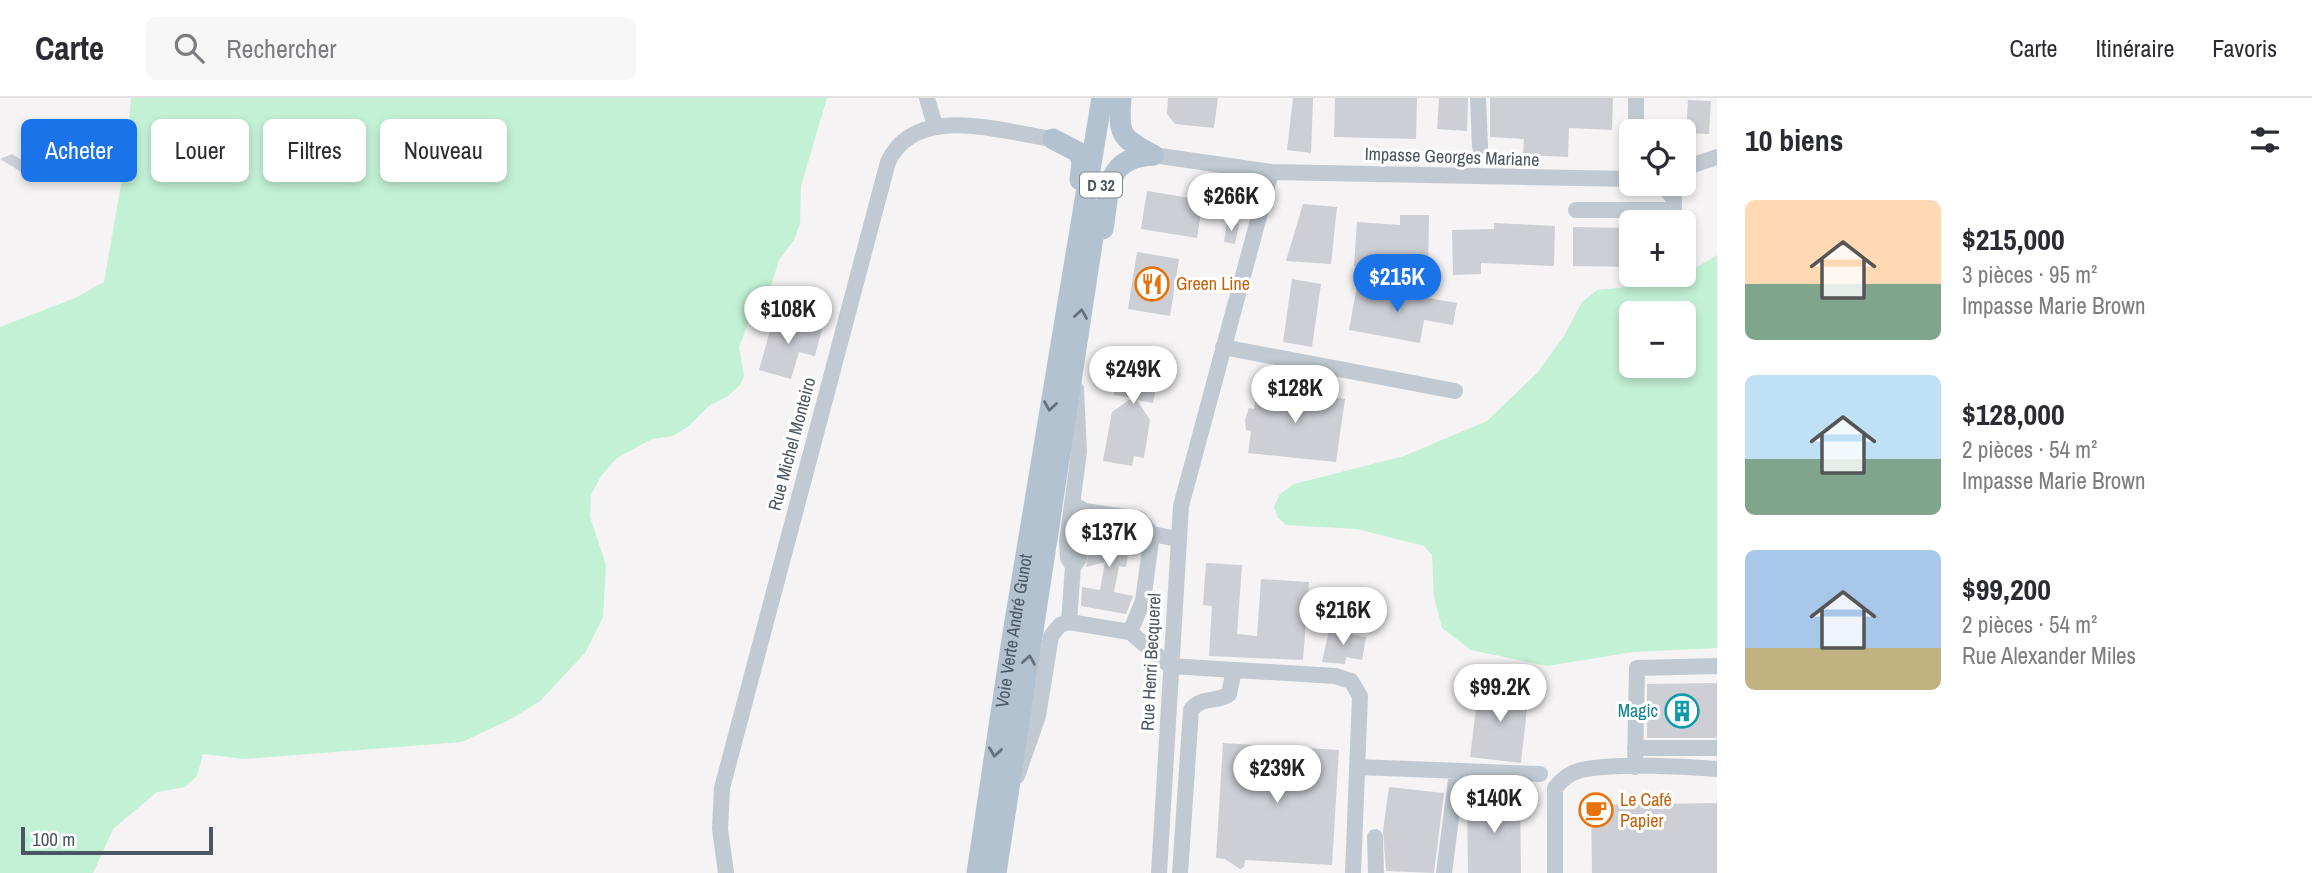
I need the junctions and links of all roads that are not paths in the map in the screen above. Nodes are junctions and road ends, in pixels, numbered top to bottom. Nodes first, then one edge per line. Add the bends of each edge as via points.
1 (926, 98) edge
2 (1100, 98) edge
3 (1119, 98) edge
4 (1478, 98) edge
5 (1636, 98) edge
6 (1636, 119) edge
7 (935, 126) junction
8 (1053, 139) junction
9 (1480, 147) dead end
10 (1153, 155) junction
11 (1717, 157) edge
12 (1696, 164) edge
13 (1271, 172) junction
14 (1619, 179) edge
15 (1672, 196) edge
16 (1576, 209) dead end
17 (1080, 270) junction
18 (1223, 346) junction
19 (1073, 368) junction
20 (1455, 391) dead end
21 (1079, 507) junction
22 (1152, 534) junction
23 (1177, 539) junction
24 (1069, 622) junction
25 (1130, 632) junction
26 (1170, 666) junction
27 (1717, 666) edge
28 (1234, 670) junction
29 (1635, 748) junction
30 (1717, 748) edge
31 (1357, 767) junction
32 (1635, 768) junction
33 (1717, 769) edge
34 (1457, 772) junction
35 (1540, 774) dead end
36 (1007, 805) junction
37 (1375, 837) dead end
38 (726, 873) edge
39 (978, 873) edge
40 (996, 873) edge
41 (1159, 873) edge
42 (1180, 873) edge
43 (1353, 873) edge
44 (1376, 873) edge
45 (1444, 873) edge
46 (1555, 873) edge

1 - 7 street
2 - 8 main road via 1086,129
2 - 17 main road, Voie Verte André Gunot / D 32
3 - 10 main road via 1122,134
3 - 17 main road, Voie Verte André Gunot / D 32
4 - 9 street
5 - 6 street
7 - 8 street, Rue Michel Monteiro
7 - 38 street, Rue Michel Monteiro via 899,142 881,182 722,788 720,829
8 - 17 main road via 1073,147 1082,162 1069,253
10 - 13 street, Impasse Georges Mariane
10 - 17 main road via 1128,158 1115,169 1098,253
11 - 12 street
13 - 14 street, Impasse Georges Mariane
13 - 18 street, Rue Henri Becquerel
15 - 16 street via 1674,210
19 -> 17 main road, Voie Verte André Gunot / D 32
17 -> 39 main road, Voie Verte André Gunot / D 32 via 1013,633
18 - 20 street
18 - 23 street, Rue Henri Becquerel via 1185,488
19 - 21 street via 1080,430
36 -> 19 main road, Voie Verte André Gunot / D 32
21 - 22 street via 1140,519
21 - 24 street via 1066,542 1073,566
22 - 23 street
22 - 25 street via 1143,601
23 - 26 street, Rue Henri Becquerel
24 - 25 street
24 - 36 street via 1051,636 1038,716
25 - 26 street
26 - 28 street
26 - 41 street, Rue Henri Becquerel
27 - 29 street via 1637,668
28 - 31 street via 1351,681 1360,696
28 - 42 street via 1229,694 1201,701 1191,710
29 - 30 street
29 - 32 street
31 - 34 street
31 - 43 street
32 - 33 street
32 - 46 street via 1581,771 1564,777 1555,788
34 - 35 street
34 - 45 street
36 - 40 main road, Voie Verte André Gunot / D 32
37 - 44 street

